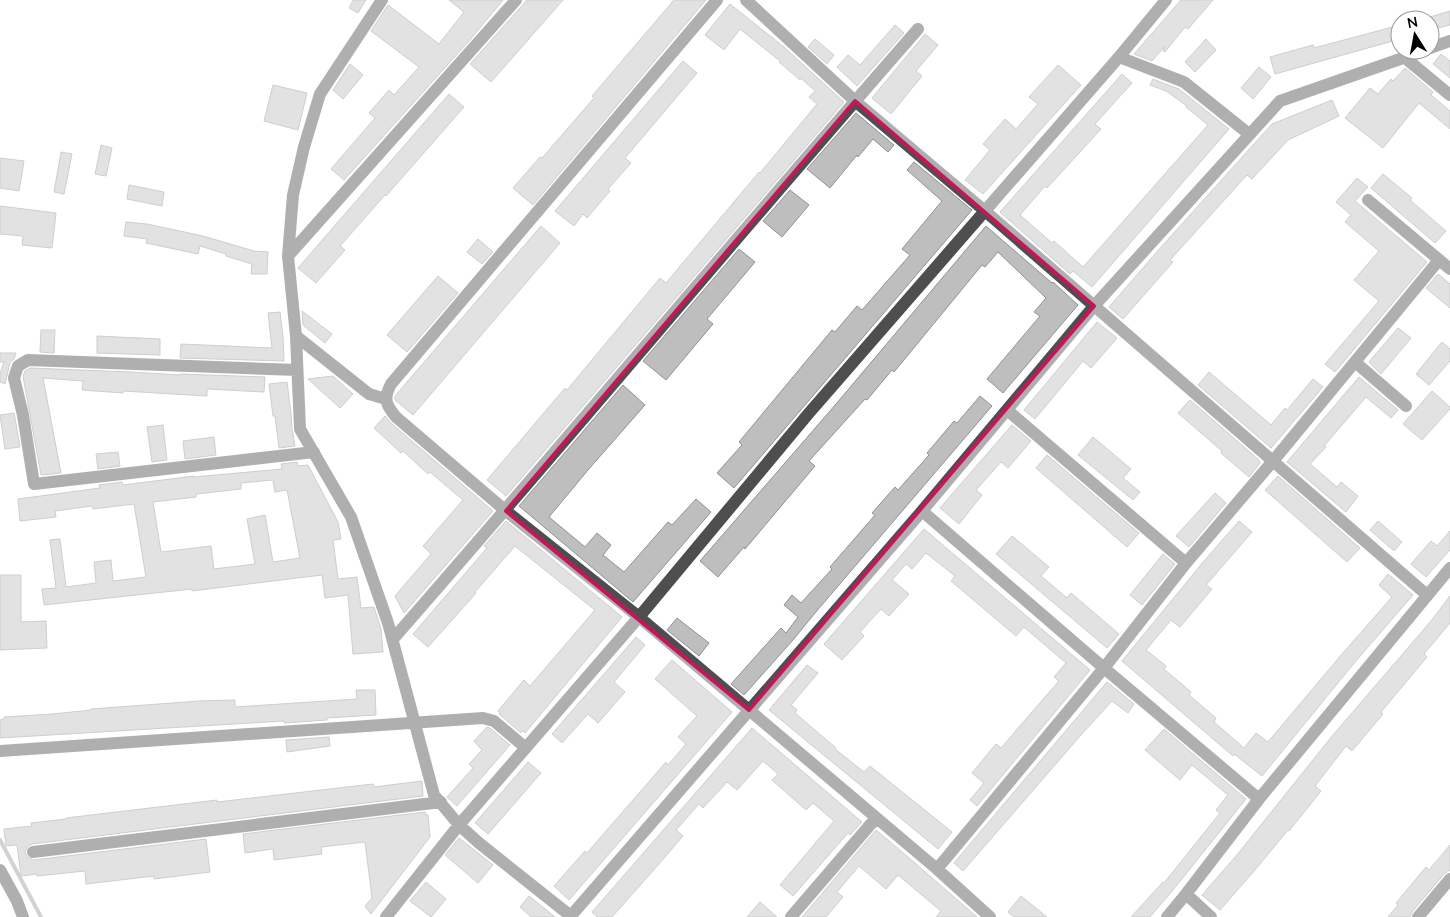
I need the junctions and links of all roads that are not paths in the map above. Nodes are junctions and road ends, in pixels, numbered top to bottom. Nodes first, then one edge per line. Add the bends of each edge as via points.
1 (382, 0) edge
2 (516, 0) edge
3 (717, 0) edge
4 (746, 0) edge
5 (1166, 0) edge
6 (918, 29) dead end
7 (1119, 57) junction
8 (1396, 60) edge
9 (1408, 60) edge
10 (1450, 96) edge
11 (855, 101) junction
12 (1249, 134) junction
13 (1368, 200) dead end
14 (984, 211) junction
15 (288, 256) junction
16 (1439, 260) junction
17 (1450, 269) edge
18 (1094, 306) junction
19 (296, 336) junction
20 (1354, 362) junction
21 (297, 370) junction
22 (386, 399) junction
23 (1406, 406) dead end
24 (1007, 410) junction
25 (314, 452) junction
26 (1273, 460) junction
27 (506, 510) junction
28 (922, 511) junction
29 (1186, 563) junction
30 (1450, 568) edge
31 (1427, 595) junction
32 (639, 617) junction
33 (393, 639) junction
34 (1104, 668) junction
35 (749, 710) junction
36 (415, 722) junction
37 (526, 748) junction
38 (0, 750) edge
39 (1260, 799) junction
40 (440, 802) junction
41 (876, 818) junction
42 (459, 825) junction
43 (33, 852) dead end
44 (937, 869) junction
45 (0, 870) edge
46 (1450, 879) edge
47 (1186, 894) junction
48 (989, 916) edge
49 (23, 917) edge
50 (386, 917) edge
51 (571, 917) edge
52 (791, 917) edge
53 (1167, 917) edge
54 (1212, 917) edge
55 (1418, 917) edge

1 - 15 street via 320,94 293,195
2 - 15 street
3 - 22 street via 391,384
4 - 11 street
5 - 7 street
6 - 11 street
7 - 12 street via 1184,82
7 - 14 street
8 - 12 street via 1280,101
9 - 10 street
11 - 14 street
11 - 27 street
12 - 18 street
13 - 16 street
14 - 18 street
14 - 32 street via 809,413
15 - 19 street
16 - 17 street
16 - 20 street
18 - 24 street
18 - 26 street
19 - 21 street
19 - 22 street via 369,394
20 - 23 street
20 - 26 street
21 - 25 street via 300,429
21 - 25 street via 28,360 18,366 14,378 34,484
22 - 27 street via 388,408 396,417
24 - 28 street
24 - 29 street
25 - 33 street via 351,517
26 - 29 street
26 - 31 street
27 - 32 street
27 - 33 street
28 - 34 street
28 - 35 street
29 - 34 street
30 - 31 street
31 - 39 street
32 - 35 street
32 - 37 street
33 - 36 street
34 - 39 street
34 - 44 street
35 - 41 street
35 - 51 street
36 - 37 street via 484,718 494,721
36 - 38 street
36 - 40 street via 434,795
37 - 42 street
39 - 47 street
40 - 42 street
40 - 43 street
41 - 44 street
41 - 52 street
42 - 50 street
42 - 51 street
44 - 48 street
45 - 49 street
46 - 55 street
47 - 53 street
47 - 54 street

